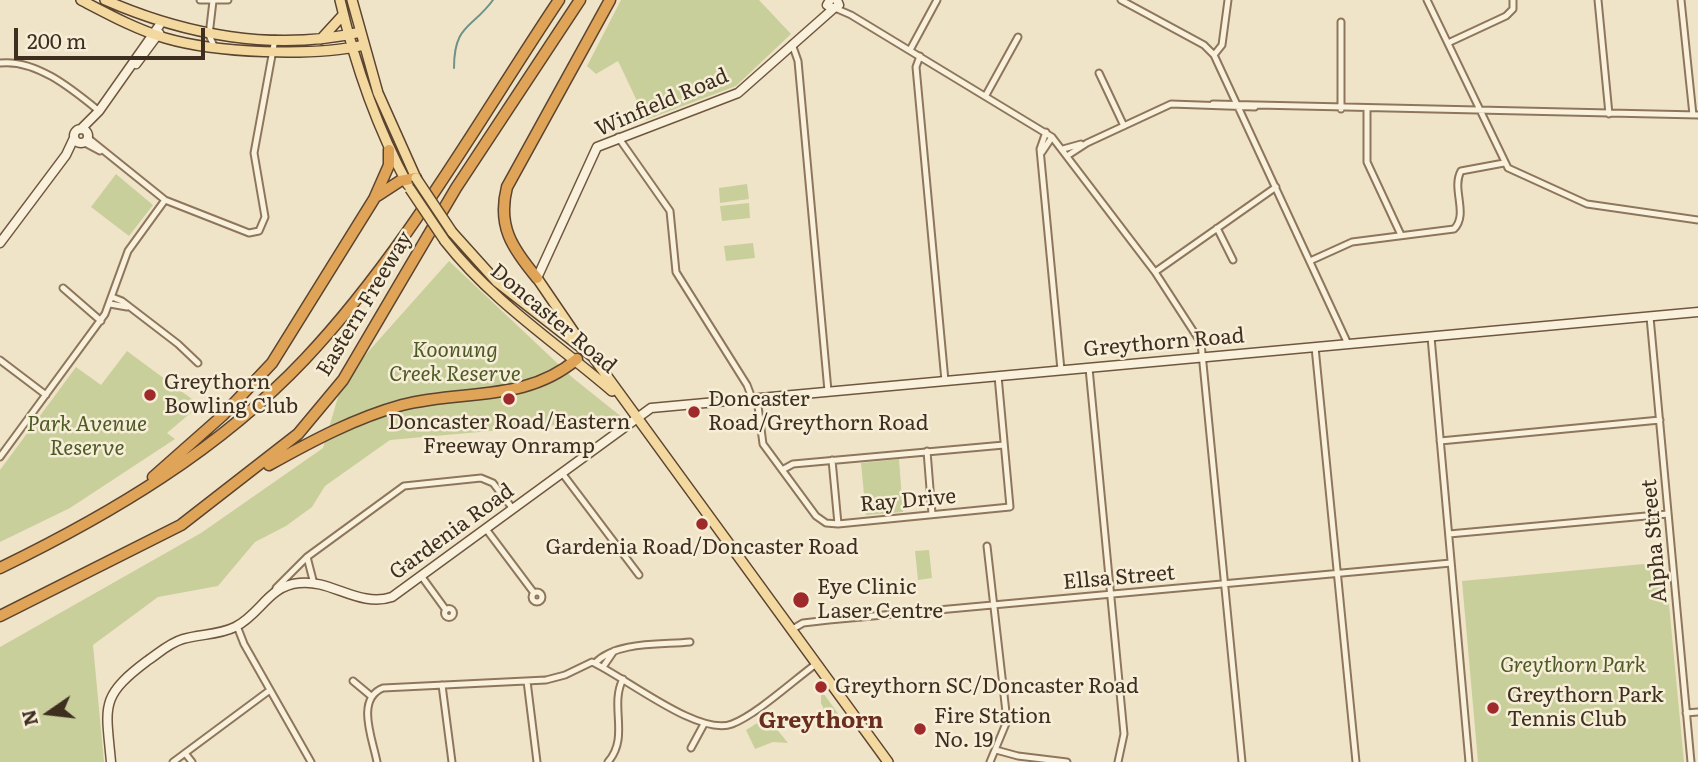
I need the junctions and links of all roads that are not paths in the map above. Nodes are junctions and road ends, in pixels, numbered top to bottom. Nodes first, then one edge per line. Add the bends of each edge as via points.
1 (81, 0) edge
2 (105, 0) edge
3 (200, 0) edge
4 (228, 0) edge
5 (340, 0) edge
6 (352, 0) edge
7 (559, 0) edge
8 (580, 0) edge
9 (610, 0) edge
10 (937, 0) edge
11 (1121, 0) edge
12 (1228, 0) edge
13 (1427, 0) edge
14 (1513, 0) edge
15 (1598, 0) edge
16 (1681, 0) edge
17 (213, 1) edge
18 (833, 3) edge
19 (96, 4) edge
20 (343, 16) junction
21 (1341, 22) dead end
22 (161, 23) junction
23 (360, 32) junction
24 (155, 34) junction
25 (209, 35) junction
26 (347, 35) junction
27 (1018, 37) dead end
28 (275, 39) junction
29 (320, 40) junction
30 (792, 43) junction
31 (1448, 43) junction
32 (214, 46) junction
33 (364, 46) junction
34 (351, 48) junction
35 (274, 50) junction
36 (910, 50) junction
37 (332, 51) junction
38 (1214, 55) junction
39 (920, 56) junction
40 (0, 63) edge
41 (357, 67) junction
42 (1099, 73) dead end
43 (986, 95) junction
44 (1237, 105) junction
45 (1367, 108) junction
46 (1341, 109) junction
47 (99, 111) junction
48 (1481, 112) junction
49 (1609, 114) junction
50 (1695, 115) edge
51 (1124, 126) junction
52 (1049, 134) junction
53 (83, 137) junction
54 (618, 137) junction
55 (1087, 143) junction
56 (1063, 149) junction
57 (389, 150) junction
58 (1067, 156) junction
59 (1504, 163) junction
60 (410, 182) junction
61 (1276, 187) junction
62 (374, 199) junction
63 (165, 200) junction
64 (1698, 220) edge
65 (1217, 228) junction
66 (1401, 235) junction
67 (0, 243) edge
68 (1233, 260) dead end
69 (1310, 261) junction
70 (1155, 272) junction
71 (537, 278) junction
72 (63, 288) dead end
73 (111, 300) junction
74 (1698, 312) edge
75 (1650, 317) junction
76 (101, 321) junction
77 (1431, 337) junction
78 (1348, 344) junction
79 (1315, 347) junction
80 (584, 348) junction
81 (1203, 357) junction
82 (577, 359) junction
83 (0, 360) edge
84 (198, 363) dead end
85 (1089, 368) junction
86 (1061, 370) junction
87 (998, 376) junction
88 (945, 381) junction
89 (828, 391) junction
90 (46, 395) junction
91 (754, 398) junction
92 (621, 400) junction
93 (635, 418) junction
94 (1660, 421) junction
95 (1440, 441) junction
96 (1004, 445) junction
97 (927, 451) junction
98 (0, 457) edge
99 (832, 460) junction
100 (782, 470) junction
101 (562, 473) junction
102 (244, 478) junction
103 (513, 509) junction
104 (111, 510) junction
105 (933, 514) junction
106 (1668, 514) junction
107 (838, 524) junction
108 (486, 529) junction
109 (1449, 534) junction
110 (987, 546) dead end
111 (307, 557) junction
112 (1451, 563) junction
113 (0, 568) edge
114 (1337, 574) junction
115 (639, 575) dead end
116 (422, 577) junction
117 (314, 584) junction
118 (1224, 584) junction
119 (276, 588) junction
120 (534, 593) dead end
121 (1110, 594) junction
122 (994, 605) junction
123 (446, 610) dead end
124 (0, 617) edge
125 (237, 626) junction
126 (791, 630) junction
127 (690, 642) dead end
128 (614, 651) junction
129 (596, 663) junction
130 (816, 664) junction
131 (603, 667) junction
132 (622, 679) junction
133 (353, 681) dead end
134 (527, 681) junction
135 (442, 685) junction
136 (270, 690) junction
137 (371, 696) junction
138 (1698, 712) edge
139 (1686, 713) junction
140 (704, 724) junction
141 (691, 748) dead end
142 (996, 750) junction
143 (185, 753) junction
144 (111, 762) edge
145 (173, 762) edge
146 (192, 762) edge
147 (311, 762) edge
148 (377, 762) edge
149 (452, 762) edge
150 (537, 762) edge
151 (608, 762) edge
152 (888, 762) edge
153 (990, 762) edge
154 (1067, 762) edge
155 (1118, 762) edge
156 (1242, 762) edge
157 (1356, 762) edge
158 (1469, 762) edge
159 (1690, 762) edge

1 - 19 main road
2 - 22 main road
3 - 17 street
4 - 17 street
5 - 20 main road, Doncaster Road
6 - 23 main road, Doncaster Road
7 - 104 highway, Eastern Freeway via 381,268 323,339 259,404 209,445
8 - 102 highway, Eastern Freeway via 456,188 344,380 298,434
9 - 71 highway via 512,175 503,202 503,226 513,249
10 - 36 street
11 - 38 street
12 - 38 street via 1222,45
13 - 31 street
14 - 31 street via 1513,9 1506,16
15 - 49 street
16 - 50 street
17 - 25 street
18 - 30 street, Winfield Road
18 - 36 street
19 - 24 main road
20 - 26 main road, Doncaster Road
20 - 29 main road
21 - 46 street
22 - 24 street
22 - 25 main road
23 - 26 main road
23 - 33 main road, Doncaster Road
24 - 32 main road
24 - 47 street
25 - 28 main road
25 - 32 street
26 - 29 main road
26 - 34 main road, Doncaster Road
27 - 43 street
28 - 29 main road
28 - 35 street
30 - 54 street, Winfield Road via 738,93
30 - 89 street via 798,61
31 - 48 street
32 - 35 main road
33 - 34 main road
33 - 60 main road, Doncaster Road
34 - 37 main road
34 - 41 main road, Doncaster Road
35 - 37 main road
35 - 63 street via 254,153 265,217 262,229 250,233
36 - 39 street
37 - 41 main road
38 - 44 street
39 - 43 street
39 - 88 street via 916,67
40 - 47 street via 19,62 40,72
41 - 57 main road, Doncaster Road
42 - 51 street
43 - 52 street
44 - 46 street
44 - 51 street via 1171,104
44 - 61 street
45 - 46 street
45 - 48 street
45 - 66 street via 1367,162
47 - 53 street
48 - 49 street
48 - 59 street
49 - 50 street
51 - 55 street
52 - 56 street
52 - 86 street via 1041,155
53 - 63 street
53 - 67 street
54 - 71 street, Winfield Road via 595,148
54 - 91 street via 670,211 676,272
55 - 56 street
55 - 58 street
56 - 58 street
57 - 60 main road, Doncaster Road
57 - 62 highway via 389,165
58 - 70 street
59 - 64 street via 1513,172 1587,204
59 - 66 street via 1461,171 1457,181 1460,220 1454,229
60 - 62 highway via 388,186
60 - 80 main road, Doncaster Road, bridge via 497,282
60 - 82 main road, Doncaster Road, bridge via 445,241 487,289
61 - 65 street
61 - 69 street
62 - 104 highway via 272,363 200,437
63 - 73 street via 128,251
65 - 68 street
65 - 70 street
66 - 69 street via 1352,242
69 - 78 street
70 - 81 street via 1201,343
71 - 80 main road, Doncaster Road
72 - 76 street
73 - 76 street
73 - 84 street via 127,307
74 - 75 street, Greythorn Road
75 - 77 street, Greythorn Road
75 - 94 street, Alpha Street
76 - 90 street
77 - 78 street, Greythorn Road
77 - 95 street
78 - 79 street, Greythorn Road
79 - 81 street, Greythorn Road
79 - 114 street
80 - 82 main road
80 - 92 main road, Doncaster Road
81 - 85 street, Greythorn Road
81 - 118 street
82 - 92 main road, Doncaster Road
82 - 102 highway via 551,378 524,389 404,405 342,427
83 - 90 street
85 - 86 street, Greythorn Road
85 - 121 street
86 - 87 street, Greythorn Road
87 - 88 street, Greythorn Road
87 - 96 street, Ray Drive
88 - 89 street, Greythorn Road
89 - 91 street, Greythorn Road
90 - 98 street
91 - 93 street, Greythorn Road via 651,408
91 - 100 street, Ray Drive via 762,440
92 - 93 main road, Doncaster Road
93 - 101 street, Gardenia Road
93 - 126 main road, Doncaster Road
94 - 95 street
94 - 106 street, Alpha Street
95 - 109 street
96 - 97 street
96 - 105 street, Ray Drive via 1010,507
97 - 99 street
97 - 105 street
99 - 100 street via 793,464
99 - 107 street
100 - 107 street, Ray Drive via 820,519
101 - 103 street, Gardenia Road
101 - 115 street
102 - 124 highway, Eastern Freeway via 181,525
103 - 108 street, Gardenia Road
103 - 111 street via 493,484 481,478 410,484
104 - 113 highway, Eastern Freeway
105 - 107 street, Ray Drive
106 - 109 street
106 - 139 street, Alpha Street
108 - 116 street, Gardenia Road
108 - 120 street
109 - 112 street
110 - 122 street
111 - 117 street
111 - 119 street
112 - 114 street, Ellsa Street
112 - 158 street
114 - 118 street, Ellsa Street
114 - 157 street
116 - 117 street, Gardenia Road via 392,597 376,600
116 - 123 street
117 - 119 street, Gardenia Road
118 - 121 street, Ellsa Street
118 - 156 street
119 - 125 street
121 - 122 street, Ellsa Street
121 - 155 street via 1124,734
122 - 126 street, Ellsa Street via 806,622
122 - 142 street via 1007,722
125 - 136 street
125 - 144 street via 169,645 119,684 107,711
126 - 130 main road, Doncaster Road
127 - 128 street
128 - 129 street
128 - 131 street
129 - 131 street
129 - 134 street via 558,677
130 - 140 street via 739,721 720,727
130 - 152 main road, Doncaster Road
131 - 132 street
132 - 140 street
132 - 151 street via 616,698 620,737
133 - 137 street
134 - 135 street
134 - 150 street
135 - 137 street via 383,688
135 - 149 street
136 - 143 street
136 - 147 street
137 - 148 street via 367,709
138 - 139 street
139 - 159 street, Alpha Street
140 - 141 street
142 - 153 street
142 - 154 street
143 - 145 street
143 - 146 street

